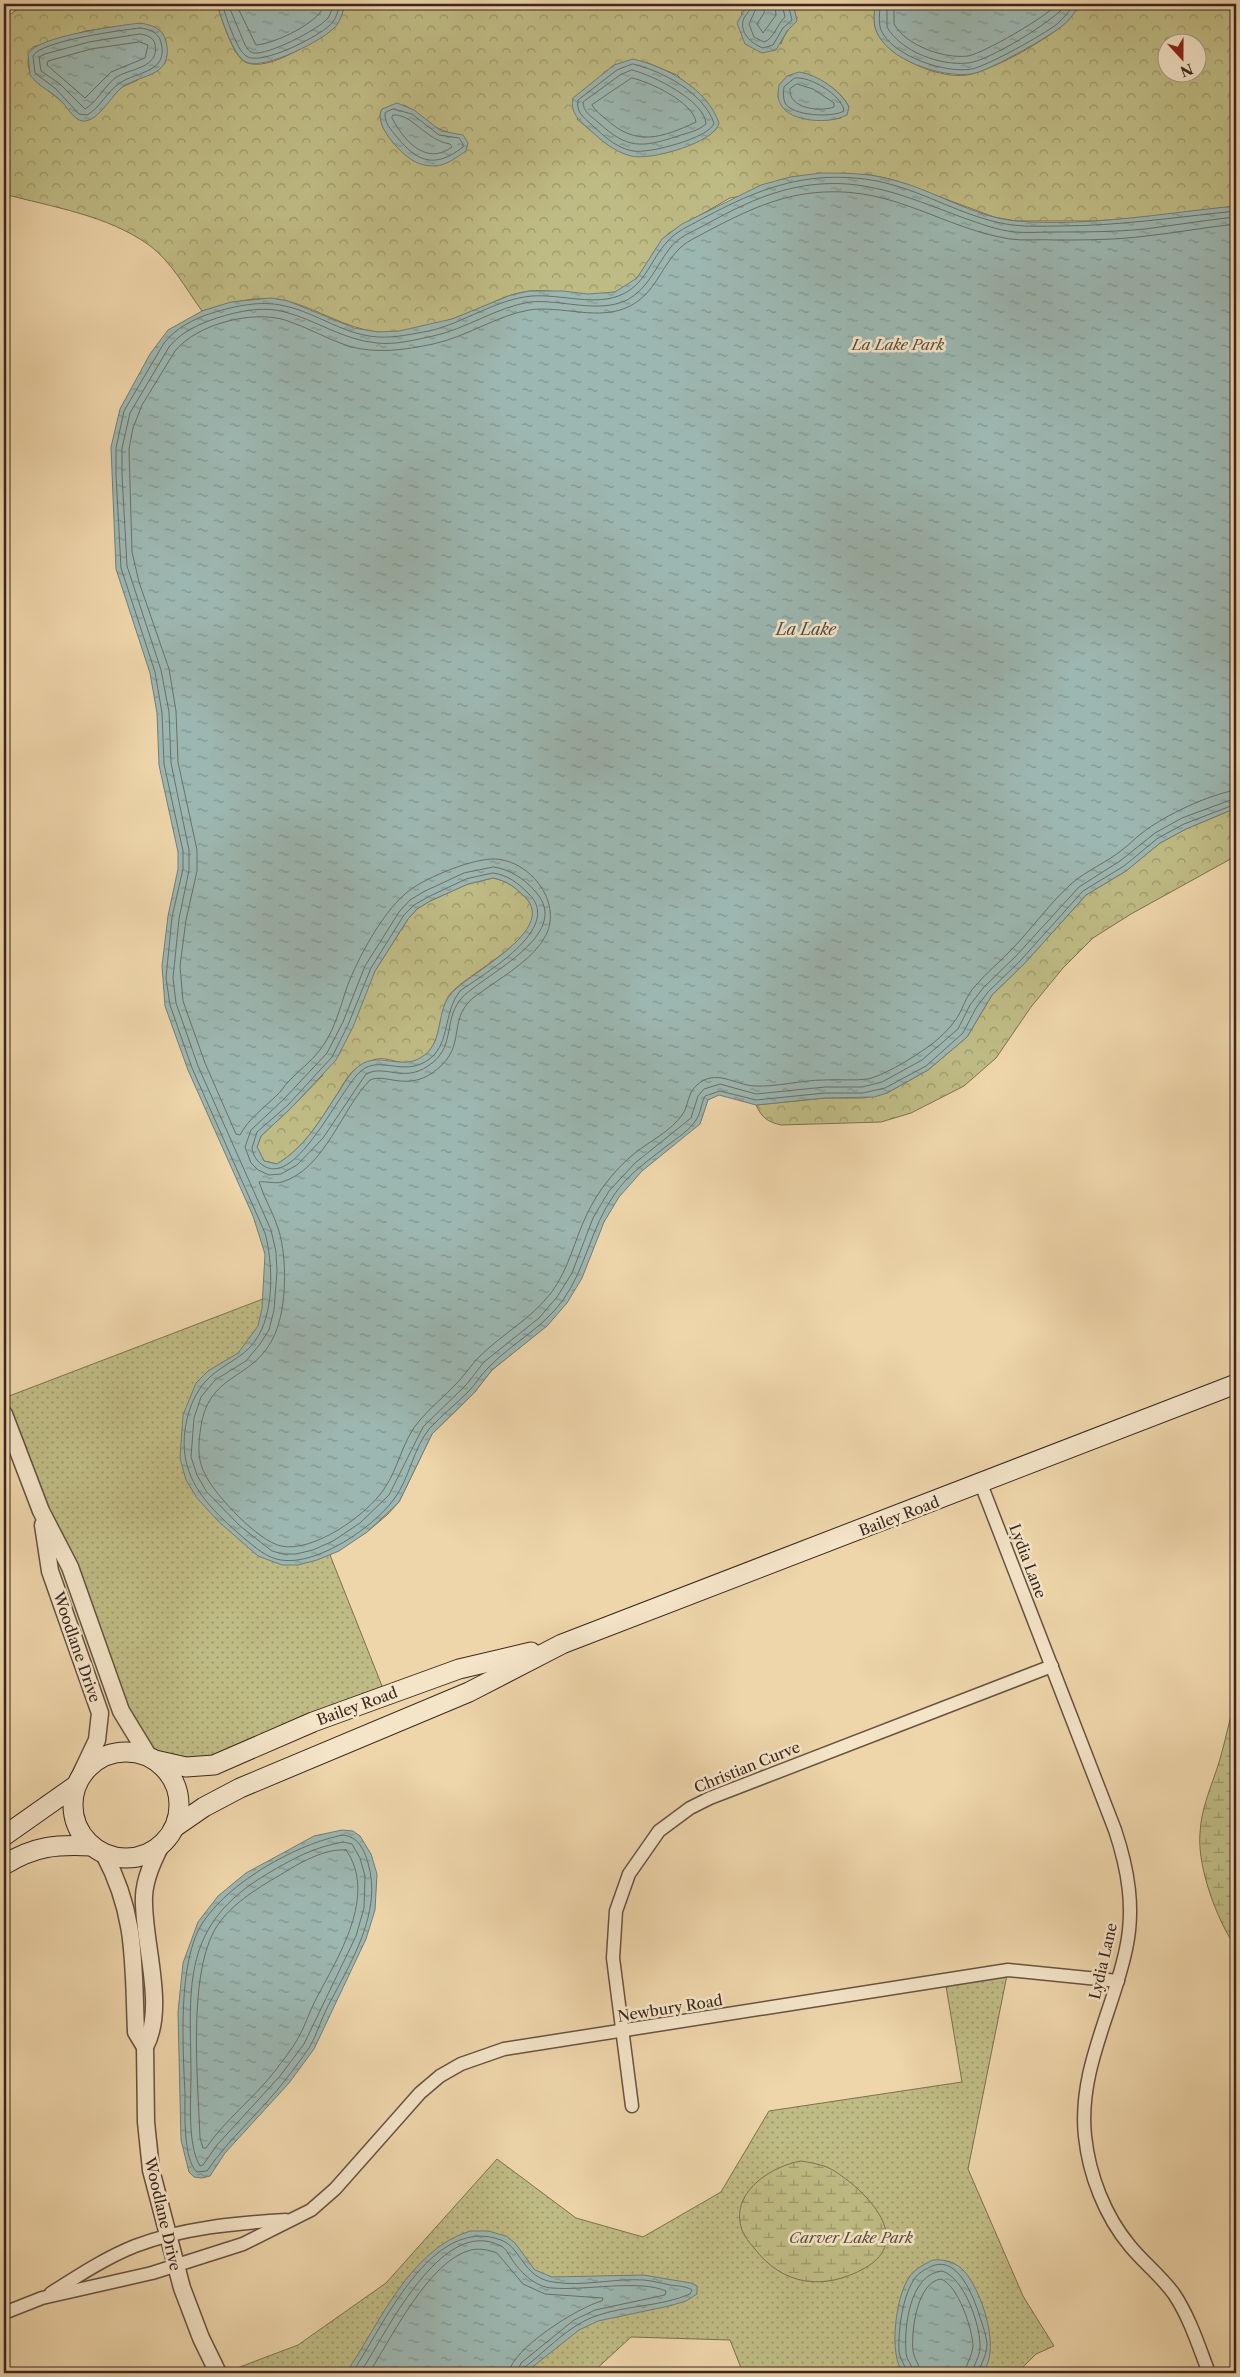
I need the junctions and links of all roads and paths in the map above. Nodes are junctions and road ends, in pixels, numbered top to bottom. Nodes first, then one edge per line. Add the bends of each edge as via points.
1 (1236, 1384) edge
2 (4, 1414) edge
3 (981, 1484) junction
4 (41, 1511) junction
5 (562, 1644) junction
6 (1052, 1666) junction
7 (152, 1758) junction
8 (77, 1783) junction
9 (175, 1827) junction
10 (4, 1836) edge
11 (161, 1845) junction
12 (98, 1850) junction
13 (4, 1865) edge
14 (1118, 1981) junction
15 (622, 2032) junction
16 (145, 2047) junction
17 (632, 2106) dead end
18 (291, 2220) junction
19 (168, 2236) junction
20 (175, 2266) junction
21 (42, 2298) junction
22 (4, 2313) edge
23 (218, 2373) edge
24 (1209, 2373) edge

1 - 3 main road, Bailey Road
2 - 4 street, Woodlane Drive
3 - 5 main road, Bailey Road
3 - 6 street, Lydia Lane
4 - 7 street, Woodlane Drive via 70,1567 121,1711
4 - 8 street, Woodlane Drive via 50,1571 100,1713 97,1740
5 - 7 main road, Bailey Road via 459,1669 321,1719 214,1765 186,1767
5 - 9 main road, Bailey Road via 469,1692 247,1784
6 - 14 street, Lydia Lane via 1115,1830 1128,1873 1130,1920
6 - 15 street, Christian Curve via 710,1798 690,1808 660,1832 629,1874 616,1911 613,1958
7 - 8 main road via 136,1752 109,1754 86,1768
7 - 9 main road via 170,1775 177,1790 179,1806
8 - 10 main road
8 - 12 main road via 72,1812 82,1837
9 - 11 main road
11 - 12 main road via 134,1858 119,1858
11 - 16 street, Woodlane Drive via 144,1897 153,2002 152,2034
12 - 13 main road via 54,1845
12 - 16 street, Woodlane Drive via 116,1878 131,1925 136,2032
14 - 15 street, Newbury Road via 1008,1970
14 - 24 street, Lydia Lane via 1087,2080 1084,2130 1090,2162 1099,2194 1117,2228 1183,2309
15 - 17 street, Christian Curve
15 - 18 street, Newbury Road via 504,2049 461,2064 420,2093 326,2199
16 - 19 street, Woodlane Drive via 148,2147
18 - 19 street, Newbury Road via 237,2222
18 - 20 street, Newbury Road via 243,2244
19 - 20 street, Woodlane Drive
19 - 21 street, Newbury Road via 125,2251
20 - 21 street, Newbury Road
20 - 23 street, Woodlane Drive via 189,2309
21 - 22 street, Newbury Road

